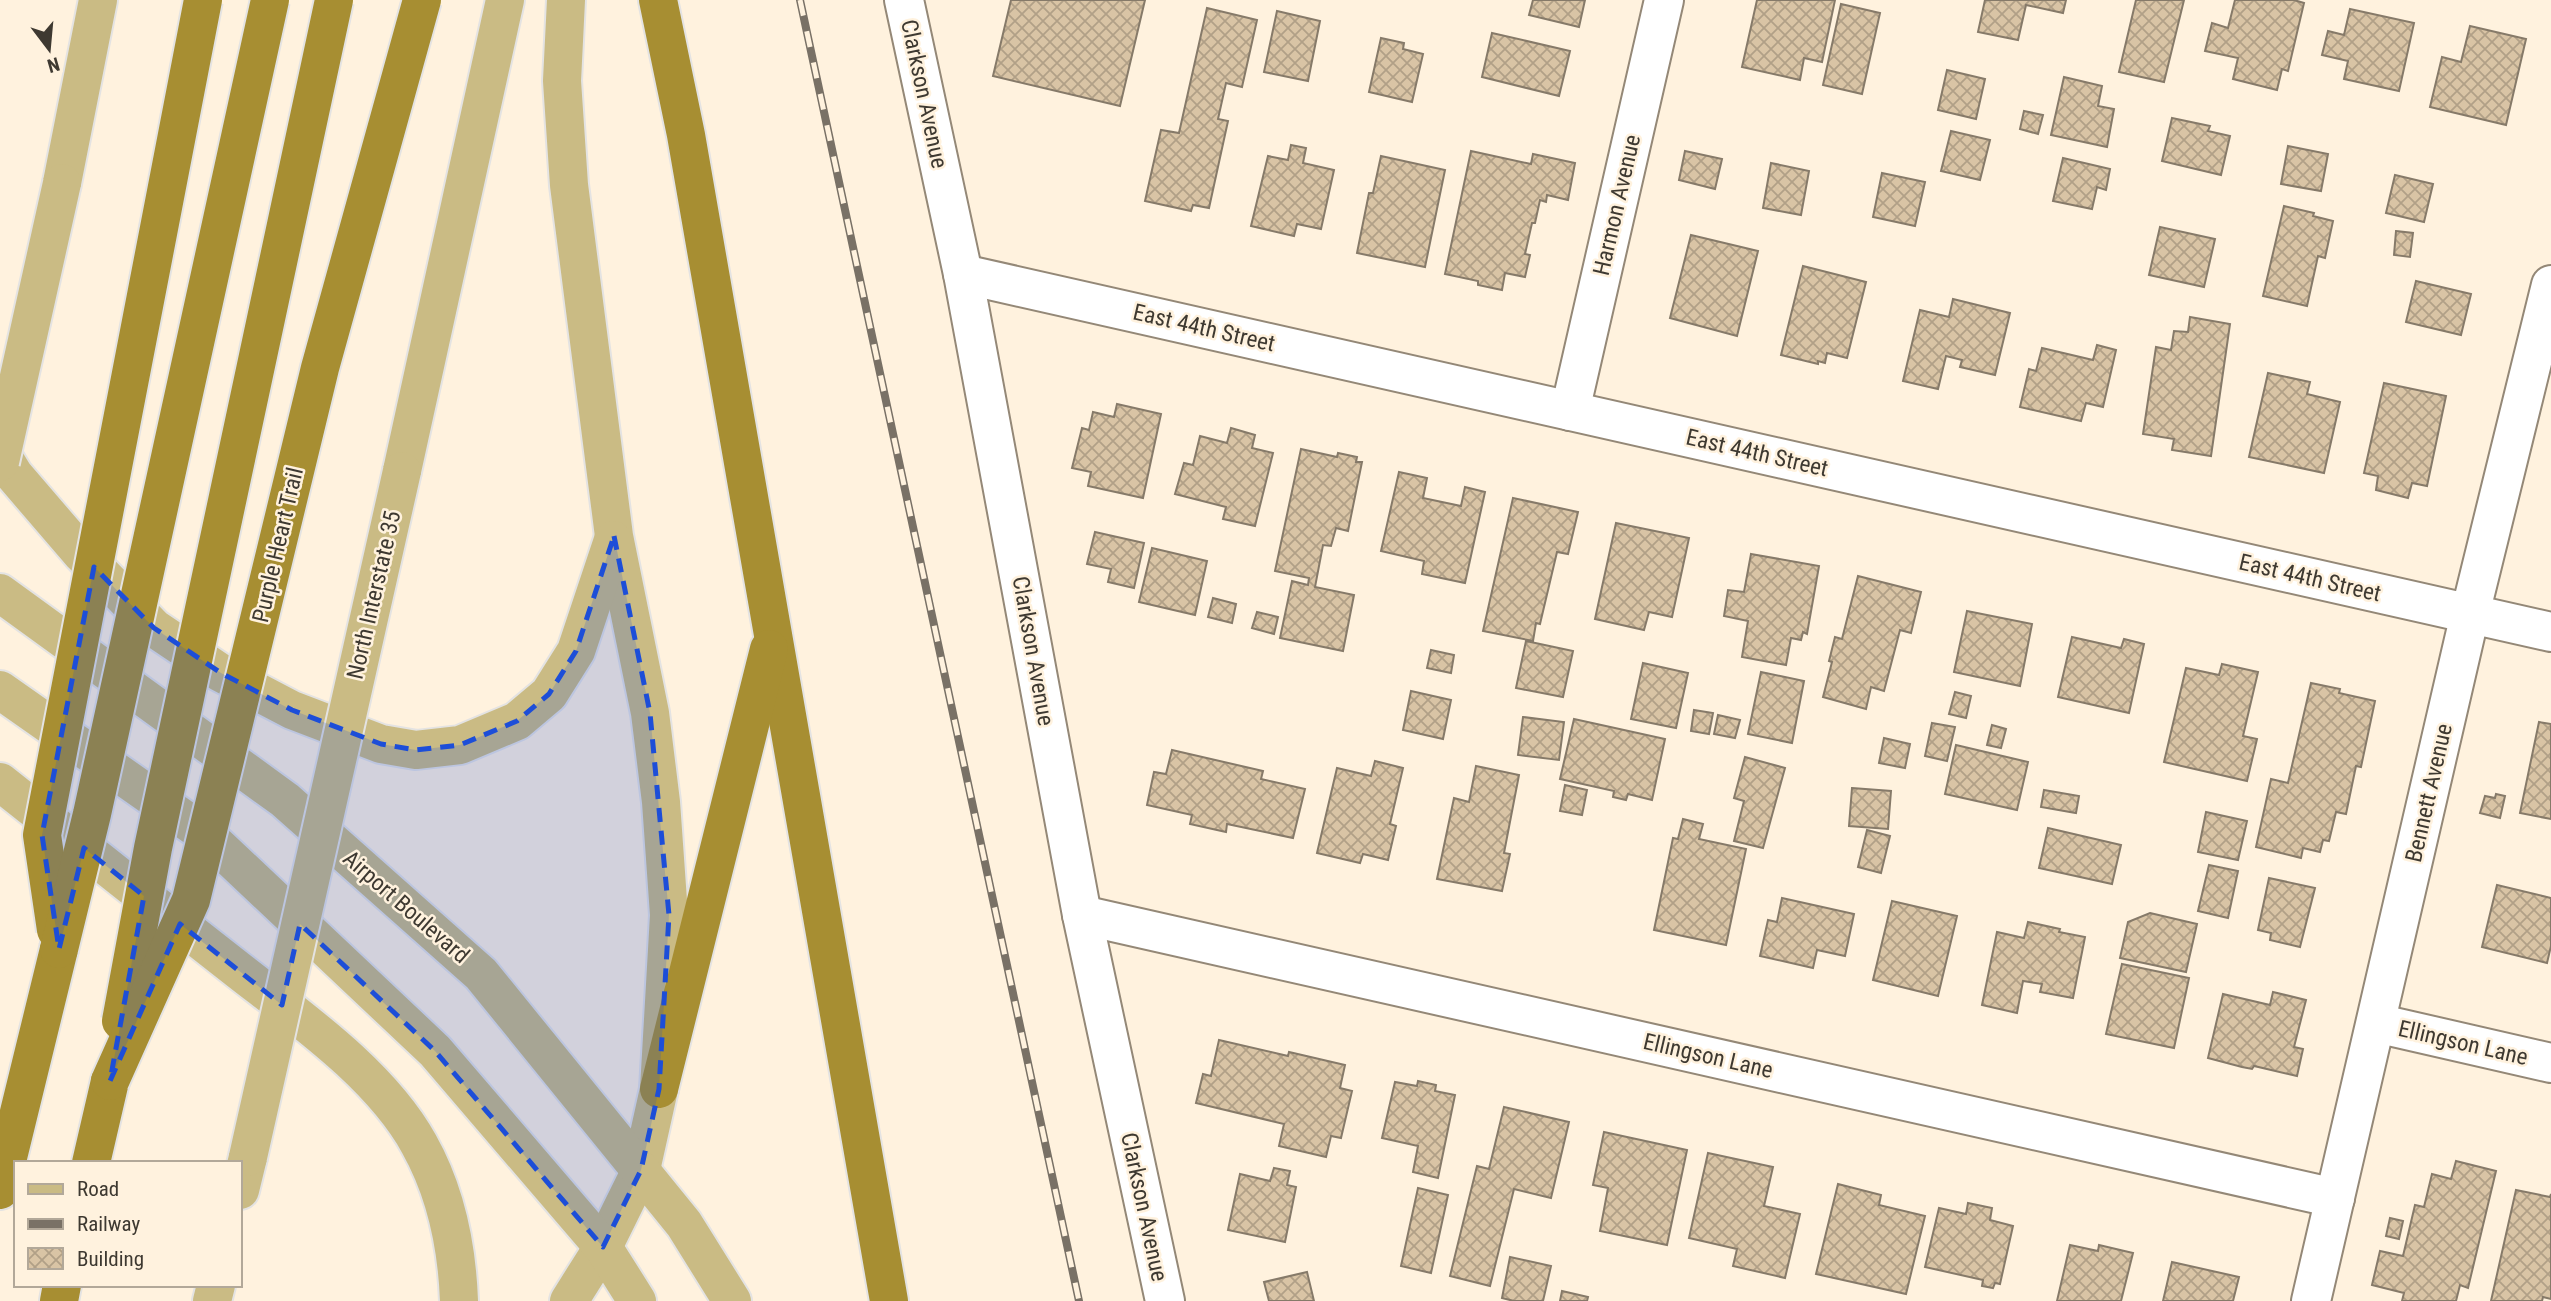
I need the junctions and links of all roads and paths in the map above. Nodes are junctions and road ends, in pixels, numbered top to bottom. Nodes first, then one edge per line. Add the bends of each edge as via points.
1 (98, 0) edge
2 (203, 0) edge
3 (270, 0) edge
4 (334, 0) edge
5 (422, 0) edge
6 (505, 0) edge
7 (565, 0) edge
8 (658, 0) edge
9 (904, 0) edge
10 (1664, 0) edge
11 (963, 274) junction
12 (2551, 285) edge
13 (1570, 411) junction
14 (0, 452) edge
15 (0, 462) edge
16 (614, 537) junction
17 (0, 593) edge
18 (2470, 614) junction
19 (2551, 632) edge
20 (772, 636) junction
21 (0, 690) edge
22 (0, 782) edge
23 (1082, 915) junction
24 (59, 949) junction
25 (2376, 1023) junction
26 (2551, 1063) edge
27 (110, 1081) junction
28 (659, 1089) junction
29 (91, 1161) edge
30 (641, 1170) junction
31 (244, 1173) edge
32 (0, 1190) edge
33 (2335, 1198) junction
34 (603, 1247) junction
35 (459, 1301) edge
36 (569, 1301) edge
37 (637, 1301) edge
38 (732, 1301) edge
39 (889, 1301) edge
40 (1165, 1301) edge
41 (2311, 1301) edge

1 - 15 main road, bridge
2 - 24 highway, bridge via 42,835
3 - 24 highway, bridge
4 - 27 highway, Purple Heart Trail, bridge via 156,834
5 - 27 highway, Purple Heart Trail, bridge via 320,368 191,900
6 - 31 main road, North Interstate 35, bridge
7 - 16 main road via 562,81 569,184
8 - 20 highway via 686,135
9 - 11 street, Clarkson Avenue
10 - 13 street, Harmon Avenue
11 - 13 street, East 44th Street
11 - 23 street, Clarkson Avenue
12 - 18 street, Bennett Avenue
13 - 18 street, East 44th Street
14 - 16 main road via 82,554 154,628 221,673 292,710 381,744 416,750 460,745 517,720 549,694 576,651
16 - 28 main road via 650,713 661,802 669,915
17 - 30 main road, Airport Boulevard via 285,800 481,974
18 - 19 street, East 44th Street
18 - 25 street, Bennett Avenue
20 - 28 highway
20 - 39 highway
21 - 34 main road via 205,834 435,1051
22 - 35 main road via 333,1045 389,1101 419,1143 444,1203 458,1264
23 - 33 street, Ellingson Lane
23 - 40 street, Clarkson Avenue
24 - 32 highway
25 - 26 street, Ellingson Lane
25 - 33 street, Bennett Avenue
27 - 29 highway, Purple Heart Trail
28 - 30 main road
30 - 34 main road
30 - 38 main road, Airport Boulevard via 684,1224
33 - 41 street, Bennett Avenue
34 - 36 main road
34 - 37 main road

